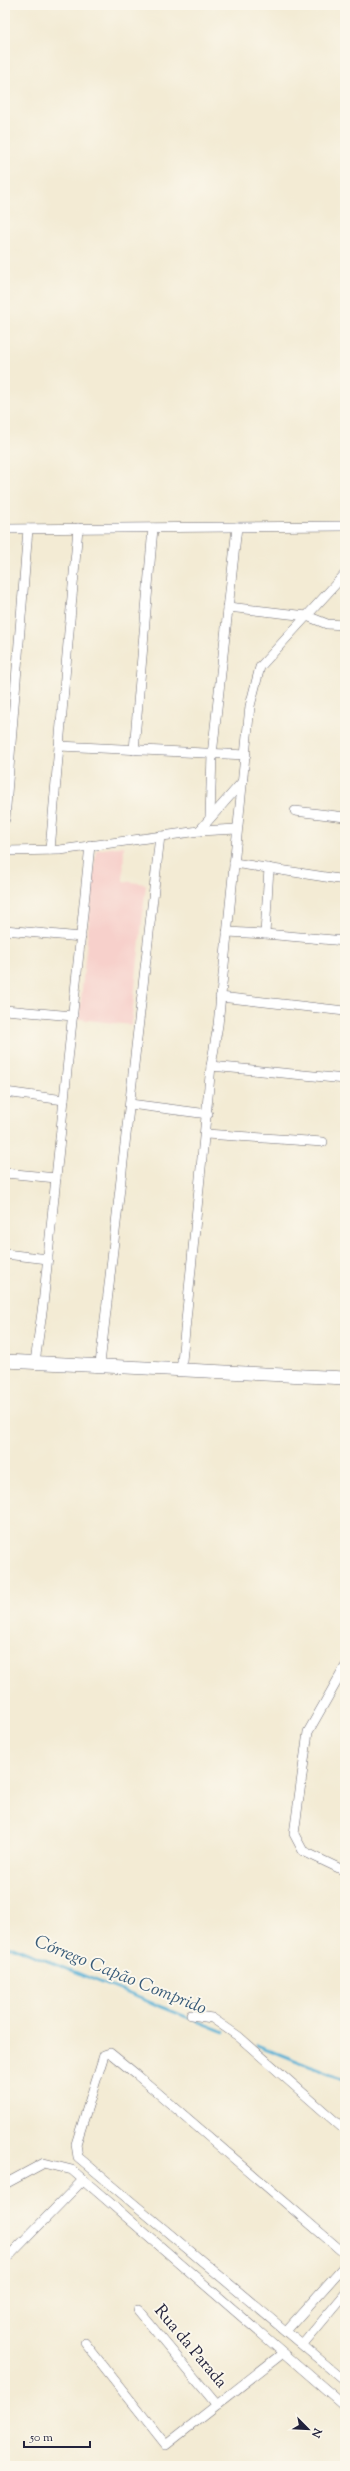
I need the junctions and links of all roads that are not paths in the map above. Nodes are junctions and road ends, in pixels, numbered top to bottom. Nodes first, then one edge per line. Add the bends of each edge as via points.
1 (345, 526) edge
2 (237, 527) junction
3 (78, 528) junction
4 (153, 528) junction
5 (5, 529) edge
6 (28, 529) junction
7 (345, 574) edge
8 (228, 607) junction
9 (306, 616) junction
10 (345, 625) edge
11 (59, 746) junction
12 (134, 750) junction
13 (212, 755) junction
14 (246, 755) junction
15 (243, 781) junction
16 (295, 811) dead end
17 (210, 817) junction
18 (345, 817) edge
19 (5, 819) edge
20 (237, 829) junction
21 (199, 831) junction
22 (160, 836) junction
23 (90, 845) junction
24 (50, 850) junction
25 (5, 851) edge
26 (234, 862) junction
27 (269, 868) junction
28 (345, 880) edge
29 (5, 930) edge
30 (227, 932) junction
31 (265, 934) junction
32 (81, 937) junction
33 (345, 941) edge
34 (220, 997) junction
35 (5, 1010) edge
36 (345, 1011) edge
37 (73, 1016) junction
38 (211, 1066) junction
39 (345, 1078) edge
40 (5, 1092) edge
41 (64, 1100) junction
42 (130, 1104) junction
43 (208, 1114) junction
44 (206, 1134) junction
45 (323, 1142) dead end
46 (5, 1173) edge
47 (56, 1178) junction
48 (5, 1254) edge
49 (48, 1258) junction
50 (5, 1361) edge
51 (35, 1362) junction
52 (100, 1364) junction
53 (181, 1371) junction
54 (345, 1378) edge
55 (345, 1667) edge
56 (345, 1871) edge
57 (191, 2015) dead end
58 (345, 2130) edge
59 (83, 2180) junction
60 (5, 2184) edge
61 (345, 2254) edge
62 (5, 2260) edge
63 (345, 2265) edge
64 (345, 2294) edge
65 (138, 2310) dead end
66 (286, 2331) junction
67 (85, 2343) dead end
68 (303, 2344) junction
69 (283, 2353) junction
70 (345, 2382) edge
71 (217, 2405) junction
72 (345, 2406) edge

1 - 2 street
2 - 4 street
2 - 8 street
3 - 4 street
3 - 6 street
3 - 11 street
4 - 12 street
5 - 6 street
6 - 19 street
7 - 9 street
8 - 9 street
8 - 13 street
9 - 10 street via 327,624
9 - 14 street via 260,667 250,706
11 - 12 street
11 - 24 street
12 - 13 street
13 - 14 street
13 - 17 street
14 - 15 street
15 - 17 street
15 - 20 street
16 - 18 street
17 - 21 street
20 - 21 street
20 - 26 street
21 - 22 street
22 - 23 street
22 - 42 street
23 - 24 street
23 - 32 street
24 - 25 street
26 - 27 street
26 - 30 street
27 - 28 street
27 - 31 street
29 - 32 street
30 - 31 street
30 - 34 street
31 - 33 street
32 - 37 street
34 - 36 street
34 - 38 street
35 - 37 street
37 - 41 street
38 - 39 street
38 - 43 street
40 - 41 street
41 - 47 street
42 - 43 street
42 - 52 street
43 - 44 street
44 - 45 street
44 - 53 street
46 - 47 street
47 - 49 street
48 - 49 street
49 - 51 street
50 - 51 street
51 - 52 street
52 - 53 street
53 - 54 street
55 - 56 street via 308,1732 294,1834 303,1851
57 - 58 street via 212,2018 238,2036
59 - 60 street via 72,2170 44,2163
59 - 62 street
59 - 69 street
61 - 66 street via 110,2053 104,2055 76,2144 78,2157
63 - 66 street
64 - 68 street
65 - 71 street, Rua da Parada
66 - 68 street
67 - 71 street via 166,2445
68 - 70 street
69 - 71 street
69 - 72 street

